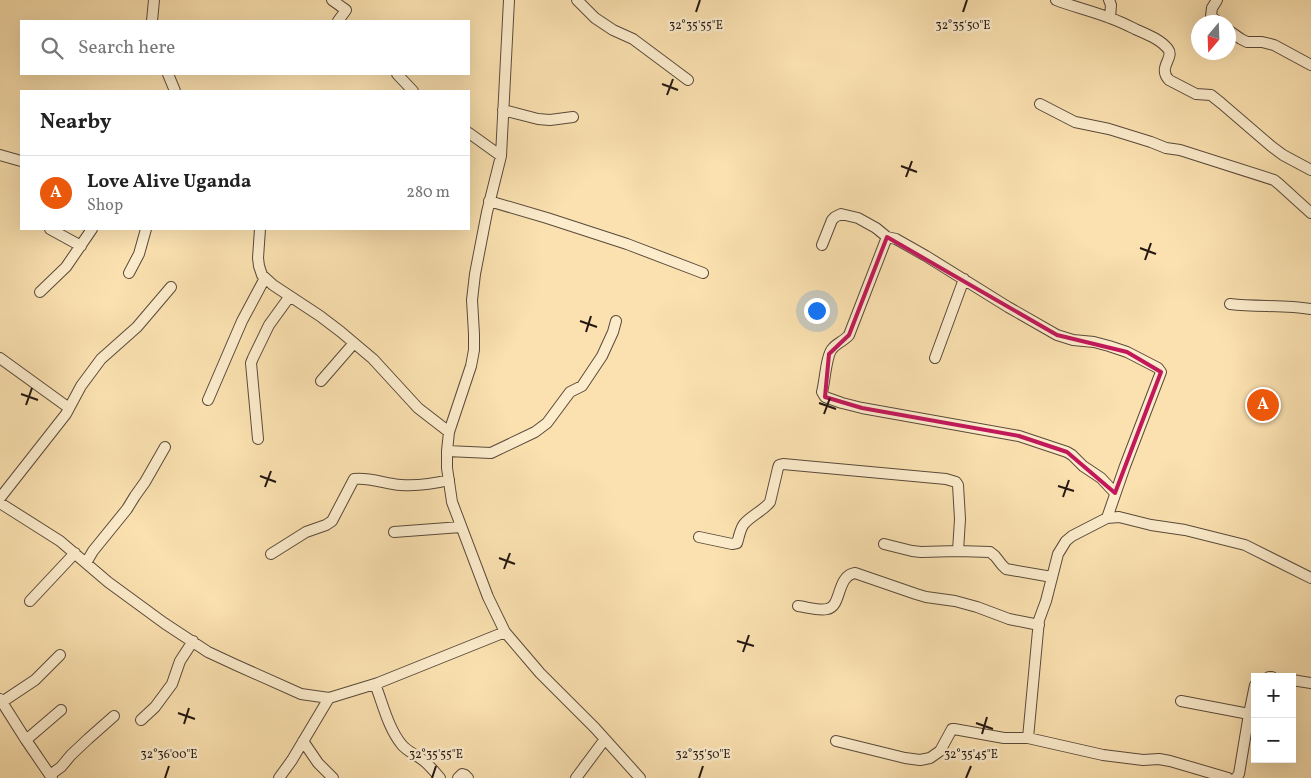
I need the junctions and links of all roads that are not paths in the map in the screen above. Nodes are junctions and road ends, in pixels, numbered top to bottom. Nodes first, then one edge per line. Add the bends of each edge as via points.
1 (154, 0) edge
2 (332, 0) edge
3 (509, 0) edge
4 (577, 0) edge
5 (1056, 0) edge
6 (1109, 0) edge
7 (1217, 0) edge
8 (1211, 15) edge
9 (1110, 18) junction
10 (152, 20) edge
11 (339, 20) edge
12 (1236, 36) edge
13 (1311, 65) edge
14 (168, 75) edge
15 (398, 75) edge
16 (688, 80) dead end
17 (175, 90) edge
18 (412, 90) edge
19 (1040, 104) dead end
20 (503, 110) junction
21 (573, 117) dead end
22 (470, 134) edge
23 (0, 155) edge
24 (501, 156) junction
25 (20, 161) edge
26 (1311, 170) edge
27 (489, 201) junction
28 (1310, 210) edge
29 (52, 230) edge
30 (91, 230) edge
31 (146, 230) edge
32 (260, 230) edge
33 (887, 237) junction
34 (822, 245) dead end
35 (81, 246) junction
36 (129, 273) dead end
37 (703, 273) dead end
38 (265, 278) junction
39 (964, 279) junction
40 (171, 287) dead end
41 (40, 292) dead end
42 (290, 296) junction
43 (1230, 304) dead end
44 (1311, 309) edge
45 (616, 321) dead end
46 (354, 343) junction
47 (0, 358) edge
48 (936, 358) dead end
49 (321, 382) dead end
50 (208, 400) dead end
51 (69, 408) junction
52 (449, 432) junction
53 (258, 439) dead end
54 (165, 447) dead end
55 (447, 451) junction
56 (449, 480) junction
57 (1115, 493) junction
58 (0, 498) edge
59 (0, 503) edge
60 (1107, 518) junction
61 (461, 527) junction
62 (394, 532) dead end
63 (700, 537) dead end
64 (884, 544) dead end
65 (958, 551) junction
66 (74, 553) junction
67 (271, 554) dead end
68 (86, 563) junction
69 (1052, 577) junction
70 (1311, 578) edge
71 (30, 601) dead end
72 (798, 606) dead end
73 (1038, 625) junction
74 (505, 632) junction
75 (193, 641) junction
76 (60, 655) dead end
77 (1296, 681) edge
78 (1311, 683) edge
79 (375, 684) junction
80 (329, 698) junction
81 (1181, 701) dead end
82 (1251, 704) edge
83 (2, 705) edge
84 (61, 710) dead end
85 (1249, 714) junction
86 (114, 716) dead end
87 (140, 720) dead end
88 (1028, 738) junction
89 (605, 739) junction
90 (26, 740) junction
91 (303, 741) junction
92 (836, 741) dead end
93 (51, 777) edge
94 (279, 778) edge
95 (333, 778) edge
96 (440, 778) edge
97 (458, 778) edge
98 (468, 778) edge
99 (576, 778) edge
100 (640, 778) edge
101 (1228, 778) edge
102 (1236, 778) edge

1 - 10 street
2 - 11 street via 346,10
3 - 20 street
4 - 16 street via 595,18 633,39
5 - 9 street
6 - 9 street
7 - 8 street
9 - 26 street via 1150,35 1167,48 1170,54 1164,72 1169,80 1196,94 1210,95 1283,156
12 - 13 street via 1247,42 1274,45
14 - 17 street
15 - 18 street
19 - 28 street via 1075,122 1116,131 1266,177 1280,184
20 - 21 street via 538,119
20 - 24 street
22 - 24 street
23 - 25 street
24 - 27 street
27 - 37 street via 627,244
27 - 52 street via 472,300 474,350
29 - 35 street
30 - 35 street
31 - 36 street
32 - 38 street via 259,266
33 - 34 street via 868,223 841,214 832,220
33 - 39 street via 896,239
33 - 57 street via 849,335 829,354 822,392 825,397 862,408 1019,436 1067,452
35 - 41 street via 66,267
38 - 42 street
38 - 50 street via 242,321
39 - 48 street
39 - 57 street via 1057,335 1127,352 1161,372
40 - 51 street via 137,327 101,359
42 - 46 street
42 - 53 street via 269,325 253,358
43 - 44 street
45 - 55 street via 602,356 582,386 570,392 547,423 491,454
46 - 49 street
46 - 52 street via 418,408
47 - 51 street
51 - 58 street
52 - 55 street
54 - 68 street via 127,509
55 - 56 street
56 - 61 street via 452,502
56 - 67 street via 417,486 354,479 332,522 306,532
57 - 60 street
59 - 66 street
60 - 69 street via 1066,541 1058,554
60 - 70 street via 1185,530 1245,544
61 - 62 street
61 - 74 street
63 - 65 street via 737,543 745,523 770,502 779,465 783,464 953,481 959,490
64 - 65 street via 921,552
65 - 69 street via 990,552 1006,569
66 - 68 street
66 - 71 street
68 - 75 street via 164,623
69 - 73 street
72 - 73 street via 831,608 847,576 856,573 926,597 977,606
73 - 88 street
74 - 79 street
74 - 89 street
75 - 80 street via 208,652 301,694
75 - 87 street via 180,661 172,684 155,707
76 - 83 street via 35,680
77 - 78 street
79 - 80 street
79 - 96 street via 398,740
80 - 91 street
81 - 85 street
82 - 85 street
83 - 90 street
84 - 90 street
85 - 102 street
86 - 93 street
88 - 92 street via 1004,738 952,729 940,751 920,760
88 - 101 street via 1103,755 1170,761
89 - 99 street
89 - 100 street
90 - 93 street
91 - 94 street
91 - 95 street
97 - 98 street via 462,774

